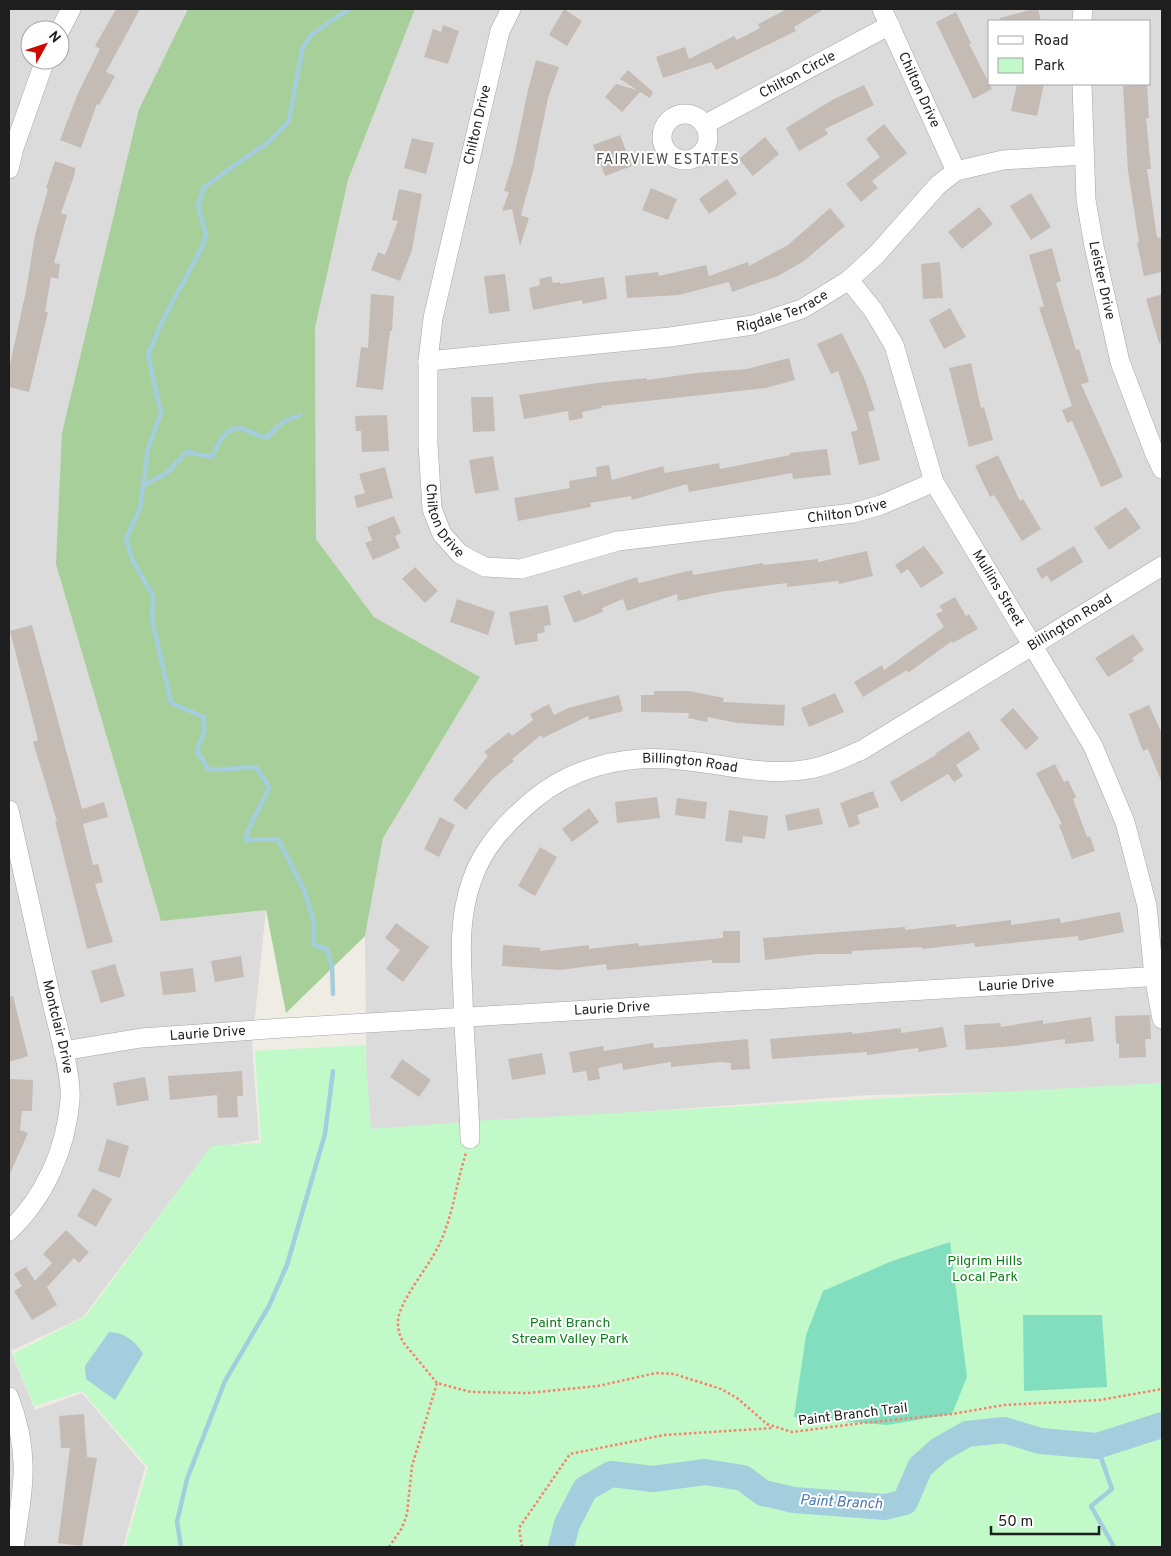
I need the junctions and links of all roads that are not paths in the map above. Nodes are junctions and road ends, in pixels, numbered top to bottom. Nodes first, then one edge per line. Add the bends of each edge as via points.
1 (511, 9) edge
2 (886, 17) edge
3 (41, 70) edge
4 (1082, 85) edge
5 (704, 125) dead end
6 (1084, 155) junction
7 (9, 169) edge
8 (956, 171) junction
9 (848, 280) junction
10 (428, 361) junction
11 (1162, 469) edge
12 (934, 482) junction
13 (1162, 566) edge
14 (1032, 646) junction
15 (9, 810) edge
16 (1158, 976) edge
17 (464, 1019) junction
18 (1162, 1019) edge
19 (63, 1051) junction
20 (470, 1139) road end
21 (9, 1231) edge
22 (9, 1397) edge
23 (14, 1547) edge

1 - 10 street, Chilton Drive via 500,31 486,87 433,318
2 - 5 street, Chilton Circle
2 - 8 street, Chilton Drive
3 - 7 street
4 - 6 street, Leister Drive
6 - 8 street, Rigdale Terrace via 1003,160
6 - 11 street, Leister Drive via 1086,200 1120,362
8 - 9 street, Rigdale Terrace via 938,185 877,254
9 - 10 street, Rigdale Terrace via 802,308 753,325 670,337
9 - 12 street, Mullins Street via 873,310 894,345
10 - 12 street, Chilton Drive via 432,509 442,534 460,554 486,566 521,569 618,541 853,513 881,505
12 - 14 street, Mullins Street
13 - 14 street, Billington Road
14 - 16 street, Mullins Street via 1093,746 1125,822 1147,906
14 - 17 street, Billington Road via 862,750 810,769 773,772 667,759 624,759 550,786 509,821 492,842 472,880 460,932
15 - 19 street, Montclair Drive
16 - 17 street, Laurie Drive
16 - 18 street, Mullins Street
17 - 19 street, Laurie Drive via 141,1038
17 - 20 street, Billington Road
19 - 21 street, Montclair Drive via 70,1097 62,1145 43,1189
22 - 23 street via 24,1453 23,1487

